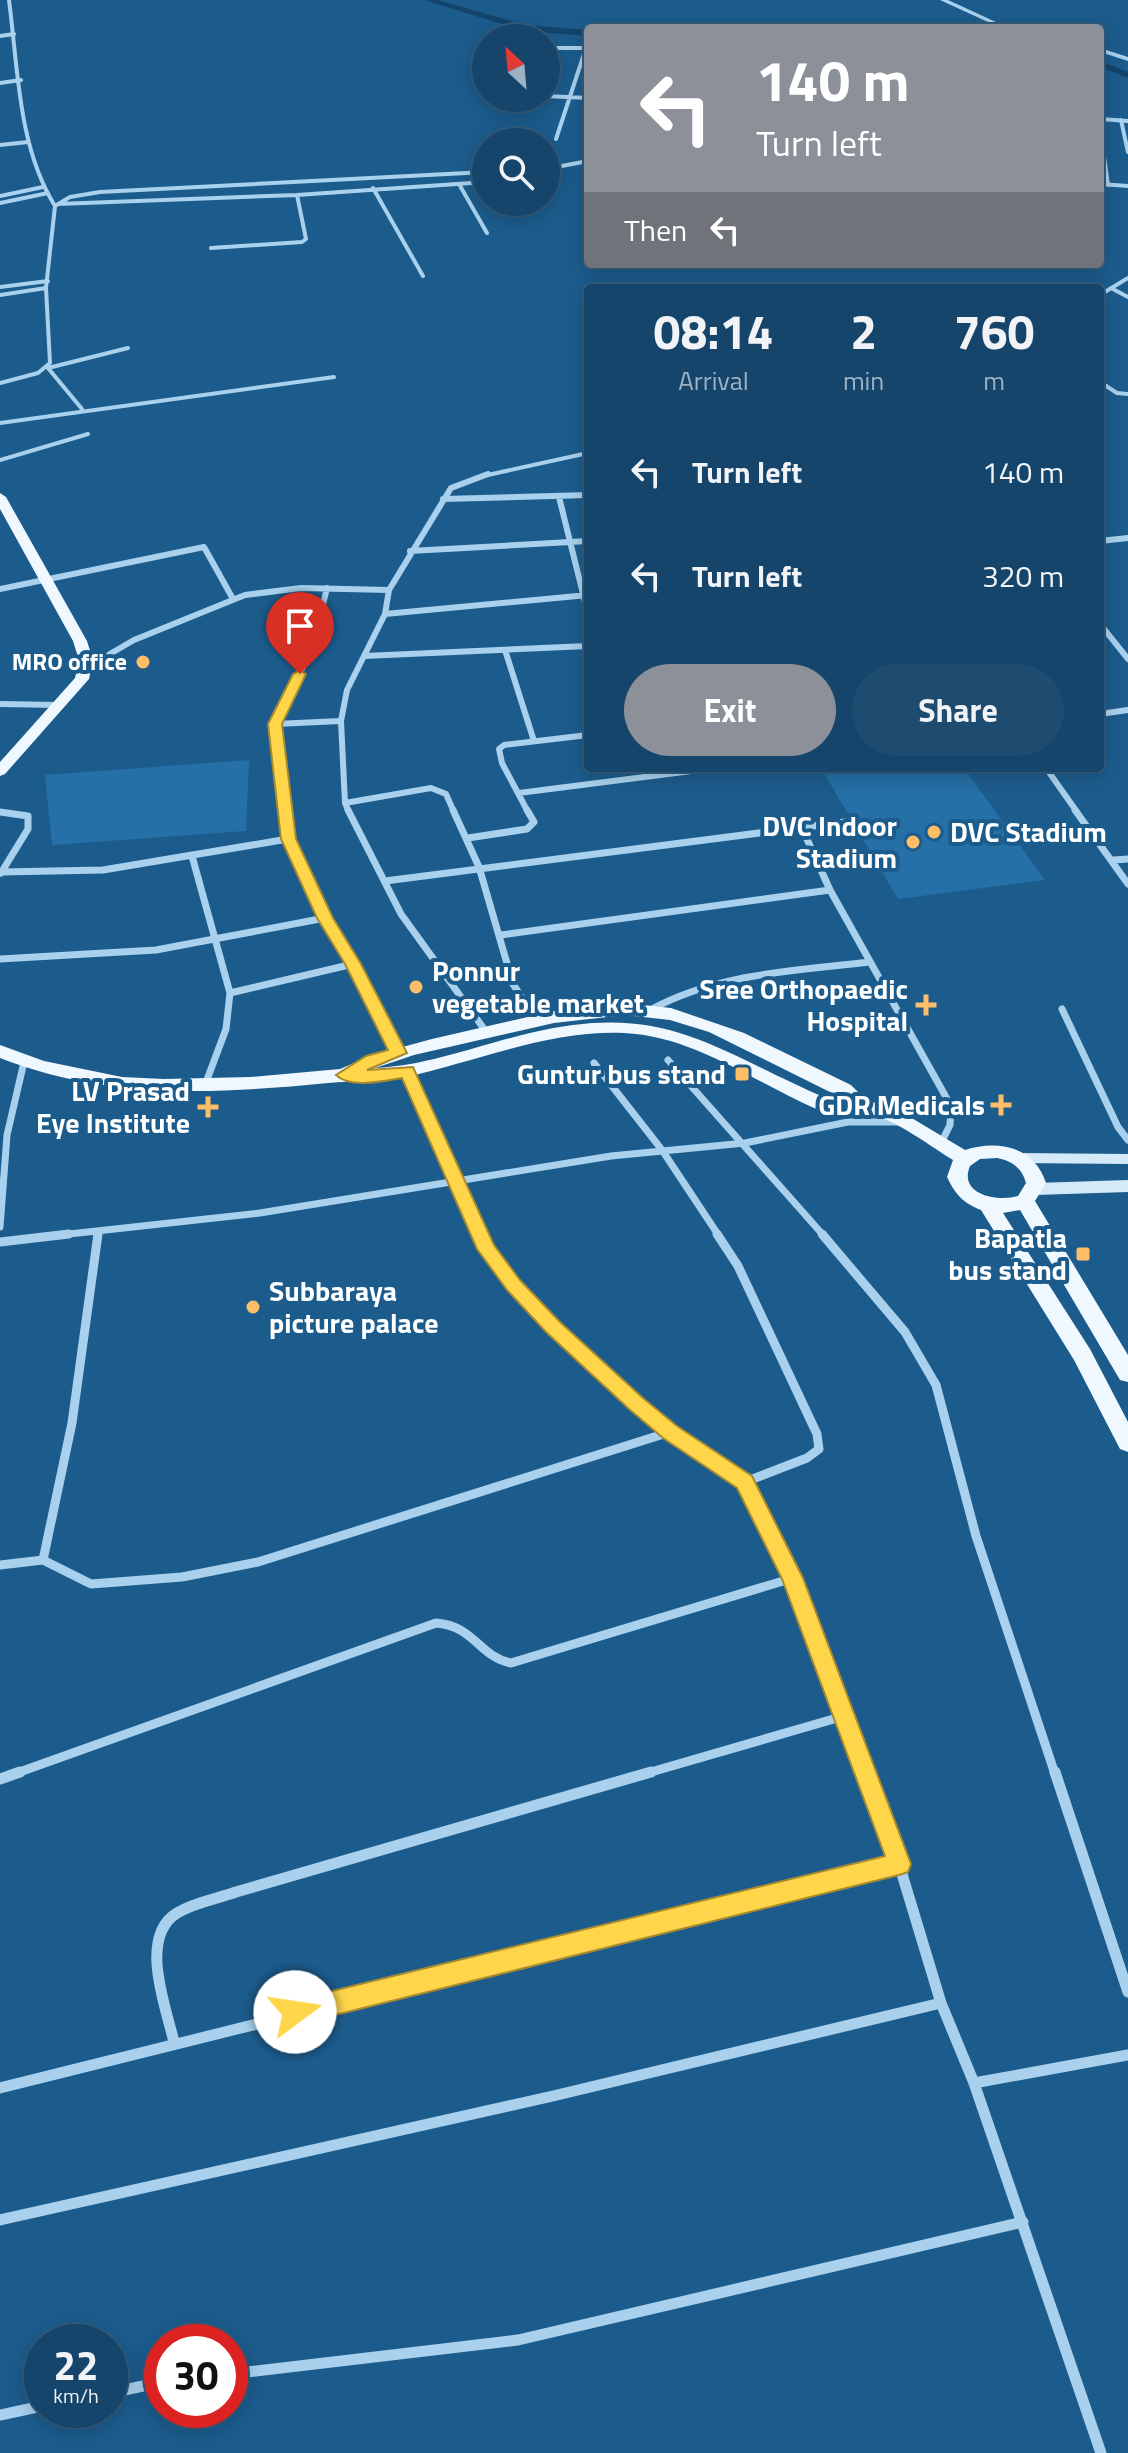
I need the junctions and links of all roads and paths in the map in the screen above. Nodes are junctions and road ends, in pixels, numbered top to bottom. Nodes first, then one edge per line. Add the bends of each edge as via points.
1 (9, 0) edge
2 (943, 0) edge
3 (9, 12) junction
4 (0, 13) edge
5 (997, 24) edge
6 (14, 34) junction
7 (0, 36) edge
8 (560, 48) edge
9 (584, 48) edge
10 (1104, 51) edge
11 (584, 57) edge
12 (1128, 59) edge
13 (21, 80) junction
14 (0, 83) edge
15 (560, 97) edge
16 (571, 97) junction
17 (584, 98) edge
18 (1104, 119) edge
19 (1121, 120) junction
20 (1128, 121) edge
21 (560, 128) edge
22 (28, 142) junction
23 (0, 145) edge
24 (1128, 152) edge
25 (1104, 156) edge
26 (584, 162) edge
27 (560, 166) edge
28 (472, 173) edge
29 (472, 183) edge
30 (459, 184) junction
31 (1104, 184) edge
32 (1108, 185) junction
33 (1128, 186) edge
34 (43, 187) junction
35 (373, 188) junction
36 (48, 193) junction
37 (297, 195) junction
38 (0, 196) edge
39 (0, 203) edge
40 (58, 204) junction
41 (487, 233) dead end
42 (211, 248) dead end
43 (423, 276) dead end
44 (1128, 278) edge
45 (48, 281) junction
46 (0, 287) edge
47 (46, 288) junction
48 (1111, 288) junction
49 (1104, 292) edge
50 (0, 295) edge
51 (1128, 297) edge
52 (128, 348) dead end
53 (48, 368) junction
54 (334, 377) dead end
55 (0, 383) edge
56 (1104, 385) edge
57 (1128, 394) edge
58 (82, 409) junction
59 (0, 423) edge
60 (88, 434) dead end
61 (584, 454) edge
62 (0, 460) edge
63 (584, 495) edge
64 (0, 497) edge
65 (559, 497) junction
66 (443, 499) junction
67 (1128, 538) edge
68 (570, 540) junction
69 (584, 541) edge
70 (1104, 541) edge
71 (410, 551) junction
72 (46, 579) junction
73 (327, 588) junction
74 (0, 589) edge
75 (389, 590) junction
76 (584, 592) edge
77 (584, 596) edge
78 (233, 599) junction
79 (385, 614) junction
80 (1104, 629) edge
81 (1128, 644) edge
82 (584, 646) edge
83 (1117, 646) junction
84 (505, 650) junction
85 (364, 656) junction
86 (1128, 659) edge
87 (82, 679) junction
88 (0, 704) edge
89 (61, 705) junction
90 (1128, 710) edge
91 (1104, 713) edge
92 (341, 721) junction
93 (275, 724) junction
94 (584, 735) edge
95 (534, 741) junction
96 (0, 771) edge
97 (684, 772) edge
98 (1049, 772) edge
99 (519, 793) junction
100 (345, 803) junction
101 (0, 812) edge
102 (845, 822) dead end
103 (802, 828) junction
104 (468, 838) junction
105 (288, 839) junction
106 (192, 856) junction
107 (1128, 859) edge
108 (1114, 860) junction
109 (479, 867) junction
110 (1, 873) edge
111 (385, 881) junction
112 (1128, 884) edge
113 (830, 890) junction
114 (325, 918) junction
115 (501, 935) junction
116 (213, 939) junction
117 (0, 959) edge
118 (870, 962) junction
119 (353, 964) junction
120 (230, 993) junction
121 (1062, 1009) dead end
122 (650, 1010) junction
123 (537, 1021) junction
124 (487, 1033) junction
125 (0, 1051) edge
126 (398, 1053) junction
127 (668, 1060) dead end
128 (24, 1062) junction
129 (594, 1063) dead end
130 (407, 1071) junction
131 (345, 1075) junction
132 (205, 1085) junction
133 (858, 1104) junction
134 (900, 1122) junction
135 (1128, 1140) edge
136 (745, 1143) junction
137 (941, 1143) junction
138 (662, 1150) junction
139 (1018, 1158) junction
140 (965, 1159) junction
141 (1128, 1159) edge
142 (454, 1183) junction
143 (1128, 1186) edge
144 (1030, 1195) junction
145 (988, 1205) junction
146 (0, 1227) edge
147 (98, 1231) junction
148 (2, 1242) edge
149 (1128, 1374) edge
150 (670, 1432) junction
151 (1128, 1443) edge
152 (745, 1482) junction
153 (43, 1560) junction
154 (0, 1565) edge
155 (793, 1578) junction
156 (844, 1716) junction
157 (0, 1779) edge
158 (899, 1864) junction
159 (1128, 1992) edge
160 (941, 2003) junction
161 (174, 2042) junction
162 (1128, 2055) edge
163 (974, 2083) junction
164 (0, 2088) edge
165 (0, 2220) edge
166 (1023, 2222) junction
167 (248, 2372) edge
168 (24, 2410) edge
169 (0, 2415) edge
170 (1101, 2453) edge

1 - 3 street
2 - 5 street
3 - 4 street
3 - 6 street
6 - 7 street
6 - 13 street
8 - 9 street
10 - 12 street
11 - 16 street
13 - 14 street
13 - 22 street
15 - 16 street
16 - 17 street
16 - 21 street
18 - 19 street
19 - 20 street
19 - 24 street
22 - 23 street
22 - 34 street
25 - 32 street
26 - 27 street
28 - 40 street via 69,197
29 - 30 street
30 - 35 street
30 - 41 street
31 - 32 street
32 - 33 street
34 - 36 street
34 - 38 street
35 - 37 street
35 - 43 street
36 - 39 street
36 - 40 street
37 - 40 street
37 - 42 street via 306,239
40 - 45 street
44 - 48 street
45 - 46 street
45 - 47 street
47 - 50 street
47 - 53 street
48 - 49 street
48 - 51 street
52 - 53 street
53 - 55 street
53 - 58 street
54 - 58 street
56 - 57 street
58 - 59 street
60 - 62 street
61 - 66 street via 488,474 451,488
63 - 65 street
64 - 72 main road
65 - 66 street
65 - 68 street
66 - 71 street
67 - 70 street
68 - 69 street
68 - 71 street
68 - 76 street
71 - 75 street
72 - 74 street
72 - 78 street via 204,547
72 - 87 main road via 80,641 86,660
73 - 75 street
73 - 78 street via 270,590
73 - 93 street via 312,649
75 - 79 street
77 - 79 street
78 - 87 street via 102,656
79 - 85 street
80 - 83 street
81 - 83 street
82 - 84 street
83 - 86 street
84 - 85 street
84 - 95 street
85 - 92 street via 347,690
87 - 89 main road
88 - 89 street
89 - 96 main road
90 - 91 street
92 - 93 street
92 - 100 street
93 - 105 street
94 - 95 street
95 - 99 street via 499,749
97 - 99 street
98 - 108 street
99 - 104 street via 533,818 531,826
100 - 104 street via 436,788 446,794
100 - 111 street
101 - 110 street via 28,816 28,829
102 - 103 street
103 - 109 street
103 - 113 street
104 - 109 street
105 - 106 street
105 - 114 street
106 - 110 street via 103,870
106 - 116 street
107 - 108 street
108 - 112 street
109 - 111 street
109 - 115 street
111 - 124 street via 401,914
113 - 115 street
113 - 118 street
114 - 116 street
114 - 119 street
115 - 123 street via 513,984
116 - 117 street via 156,950
116 - 120 street
118 - 122 street via 710,983 673,994
118 - 137 street via 951,1106
119 - 120 street
119 - 126 street
120 - 132 street via 226,1039
121 - 135 street
122 - 123 main road via 616,1009
122 - 133 main road via 706,1026 844,1089
123 - 124 main road
124 - 126 main road
125 - 128 main road
126 - 131 main road
127 - 136 street
128 - 132 main road via 60,1074 112,1081
128 - 146 street via 7,1135
129 - 138 street
130 - 131 main road via 379,1077
130 - 133 main road via 548,1035 628,1027 659,1031 715,1053 824,1105
130 - 142 street
131 - 132 main road
133 - 134 main road
134 - 136 street via 848,1122
134 - 137 main road
136 - 138 street
136 - 159 street via 905,1332 936,1385 976,1536
137 - 140 main road
138 - 142 street
138 - 152 street via 755,1296 820,1442 807,1458
139 - 140 main road via 989,1151
139 - 141 main road
139 - 144 main road via 1035,1176
140 - 145 main road via 957,1170 959,1185
142 - 147 street
142 - 150 street via 486,1249 513,1285
143 - 144 main road
144 - 145 main road via 1008,1206
144 - 149 main road
145 - 151 main road via 1082,1355
146 - 148 street
147 - 148 street
147 - 153 street via 72,1423
150 - 152 street
150 - 153 street via 258,1562 182,1577 91,1584
152 - 155 street
153 - 154 street
155 - 156 street
155 - 157 street via 511,1663 494,1660 468,1629 436,1623
156 - 158 street
156 - 161 street via 183,1911 163,1925 156,1944
158 - 160 street
158 - 161 street
160 - 163 street
160 - 165 street
161 - 164 street
162 - 163 street
163 - 166 street
166 - 167 street via 518,2340
166 - 170 street
168 - 169 street

